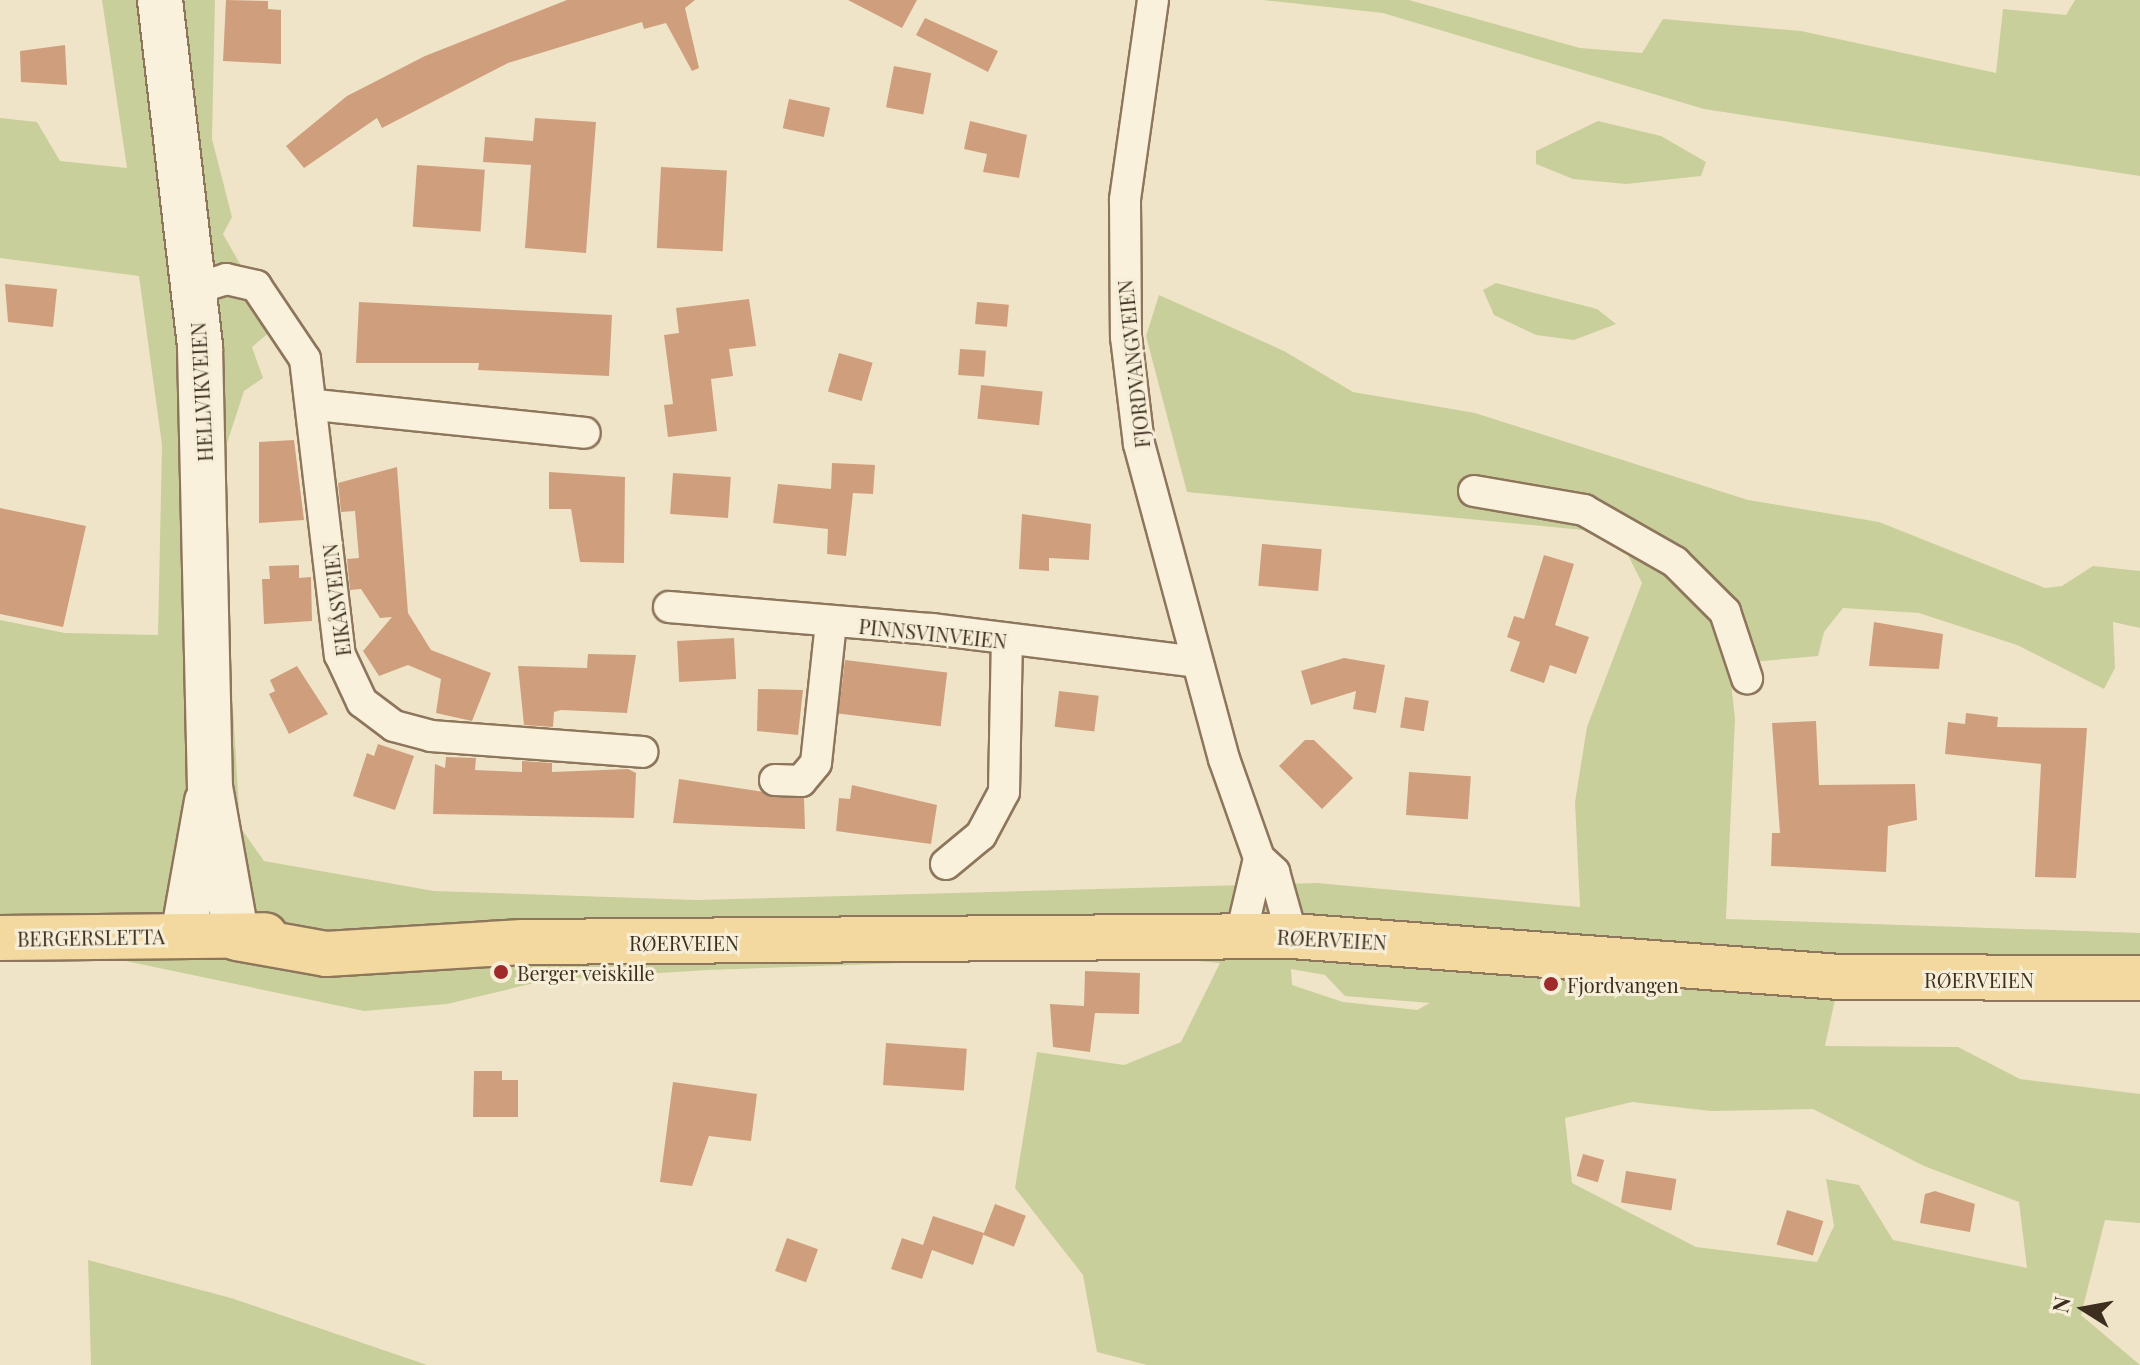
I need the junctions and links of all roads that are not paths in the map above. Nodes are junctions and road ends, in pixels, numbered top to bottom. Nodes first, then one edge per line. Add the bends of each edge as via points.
1 (160, 0) edge
2 (1153, 0) edge
3 (194, 289) junction
4 (316, 405) junction
5 (585, 433) dead end
6 (1474, 491) dead end
7 (669, 607) dead end
8 (831, 623) junction
9 (1007, 640) junction
10 (1196, 662) junction
11 (1747, 678) dead end
12 (642, 752) dead end
13 (775, 780) dead end
14 (210, 787) junction
15 (1259, 858) junction
16 (946, 864) dead end
17 (1241, 935) junction
18 (183, 936) junction
19 (1292, 936) junction
20 (0, 938) edge
21 (237, 938) junction
22 (2140, 978) edge

1 - 3 main road, HELLVIKVEIEN
2 - 10 street, FJORDVANGVEIEN via 1125,200 1126,337 1139,444
3 - 4 street, EIKÅSVEIEN via 241,280 268,296 305,359
3 - 14 main road, HELLVIKVEIEN via 205,425
4 - 5 street
4 - 12 street, EIKÅSVEIEN via 340,655 362,702 394,726 431,736
6 - 11 street via 1584,510 1675,562 1725,612
7 - 8 street, PINNSVINVEIEN
8 - 9 street, PINNSVINVEIEN
8 - 13 street via 816,763 801,781
9 - 10 street, PINNSVINVEIEN
9 - 16 street via 1004,792 981,835
10 - 15 street, FJORDVANGVEIEN
14 - 18 main road, HELLVIKVEIEN
14 - 21 main road, HELLVIKVEIEN
15 - 17 street
15 - 19 street, FJORDVANGVEIEN via 1274,872
17 - 19 main road, RØERVEIEN
17 - 21 main road, RØERVEIEN via 523,942 326,954
18 - 20 main road, BERGERSLETTA
18 - 21 main road, RØERVEIEN
19 - 22 main road, RØERVEIEN via 1840,977

